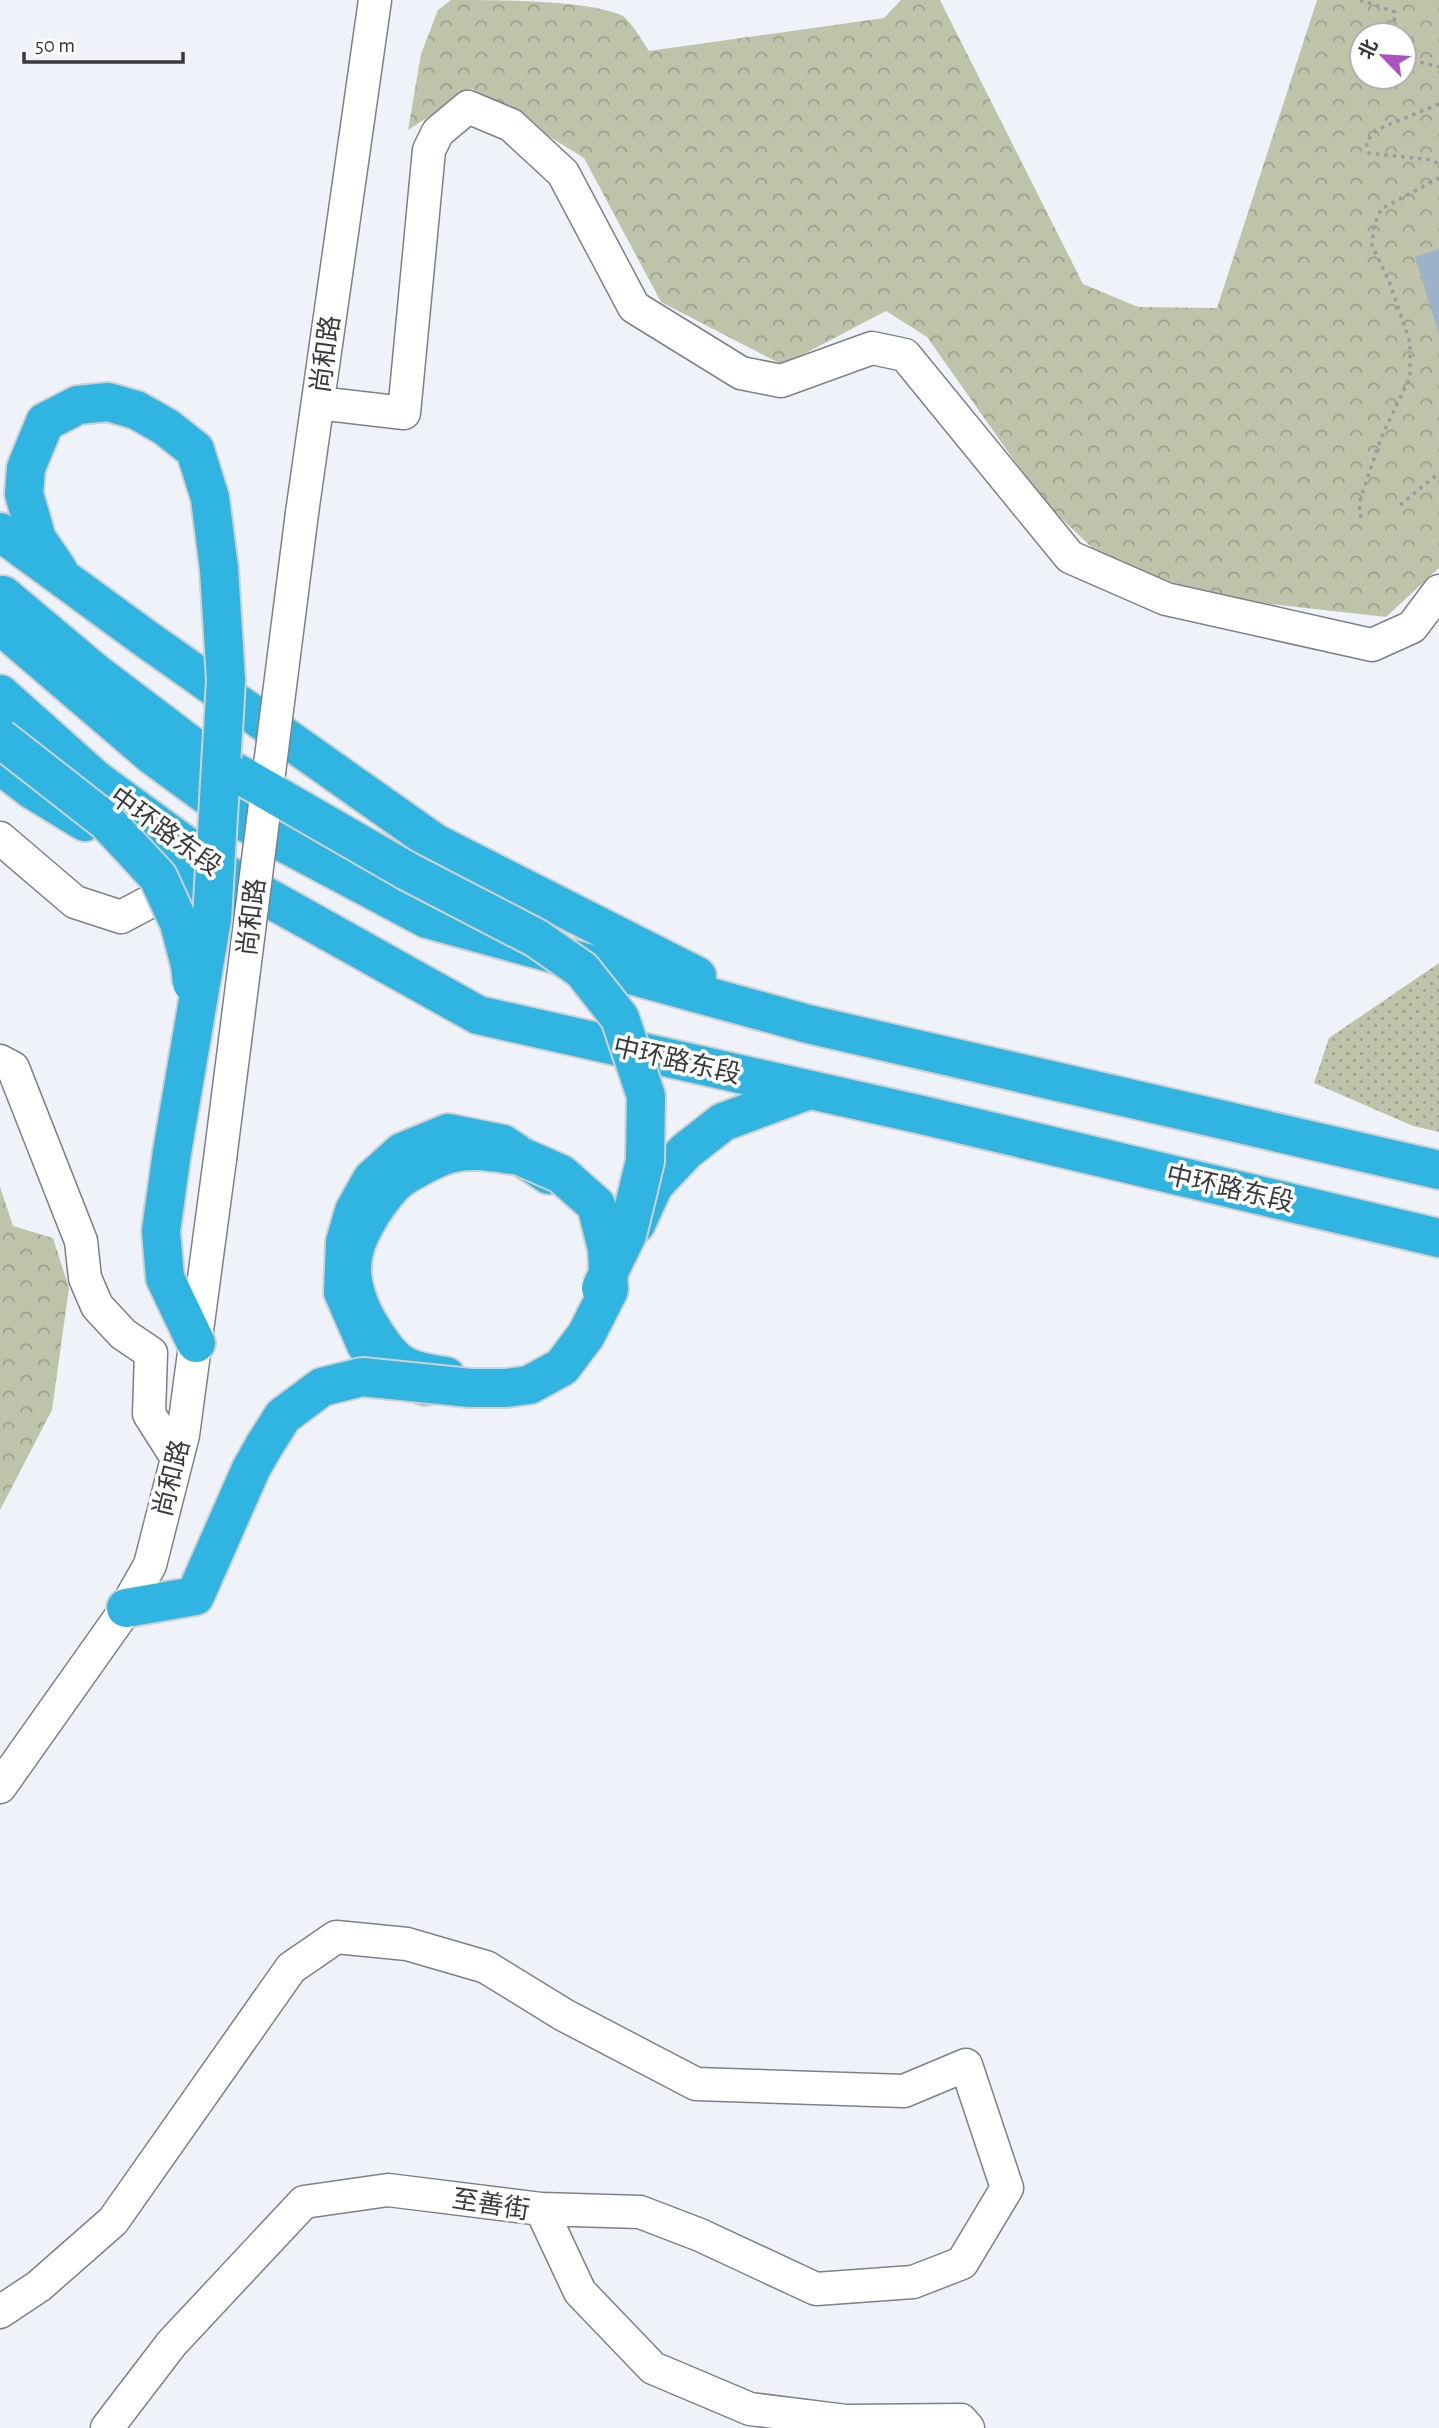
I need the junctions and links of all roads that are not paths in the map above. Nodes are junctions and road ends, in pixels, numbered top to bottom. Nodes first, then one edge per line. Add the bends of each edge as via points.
1 (375, 0) edge
2 (318, 403) junction
3 (0, 532) edge
4 (65, 580) junction
5 (1439, 591) edge
6 (1, 604) edge
7 (0, 694) edge
8 (0, 738) edge
9 (0, 765) edge
10 (0, 838) edge
11 (179, 877) junction
12 (771, 1013) junction
13 (478, 1015) junction
14 (195, 1017) junction
15 (0, 1062) edge
16 (809, 1090) junction
17 (1439, 1170) edge
18 (1439, 1238) edge
19 (601, 1288) junction
20 (195, 1343) junction
21 (177, 1458) junction
22 (126, 1608) junction
23 (0, 1787) edge
24 (541, 2210) junction
25 (0, 2312) edge
26 (107, 2428) edge
27 (968, 2428) edge

1 - 2 street, 尚和路
2 - 5 street via 404,413 429,150 438,132 468,107 511,125 563,173 634,307 741,373 781,381 872,348 905,355 1070,557 1166,599 1372,645 1412,627
2 - 20 street, 尚和路, bridge
3 - 4 highway
4 - 12 highway via 435,843
4 - 14 highway, bridge via 37,539 24,494 26,468 45,422 78,405 108,402 166,427 195,450 210,498 226,680 212,919
6 - 12 highway, 中环路东段 via 153,756 239,819 427,919
6 - 19 highway, bridge via 201,753 536,938 582,970 620,1018 646,1096 645,1161 627,1235
7 - 13 highway, 中环路东段 via 95,779 222,872
8 - 14 highway, bridge via 106,821 158,877 179,923 190,965
9 - 11 highway via 31,789
10 - 11 street via 75,902 121,917 174,888
11 - 13 highway via 352,966
12 - 17 highway, 中环路东段
13 - 16 highway, 中环路东段
14 - 20 highway, bridge via 161,1231 165,1278
15 - 21 street via 13,1068 81,1241 85,1279 97,1306 123,1334 151,1353 149,1414
16 - 18 highway, 中环路东段
16 - 19 highway, bridge via 723,1122 686,1151 654,1185 595,1339 566,1373 520,1395 485,1401 443,1396 390,1368 366,1345 343,1292 345,1242 354,1211 372,1179 402,1153 448,1133 503,1144 548,1174 573,1199 597,1245 603,1268
19 - 22 highway, bridge via 576,1333 545,1361 514,1377 492,1380 408,1370 383,1349 361,1311 352,1267 366,1219 396,1181 446,1155 480,1151 520,1156 561,1174 596,1205 607,1249 609,1290 586,1335 562,1367 529,1385 470,1388 362,1377 322,1387 283,1416 264,1446 195,1596
20 - 21 street, 尚和路
21 - 22 street, 尚和路 via 150,1565
22 - 23 street, 尚和路
24 - 25 street via 639,2212 816,2289 913,2282 962,2263 1007,2188 966,2065 904,2091 696,2084 486,1967 407,1944 336,1937 291,1968 114,2221
24 - 26 street, 至善街 via 388,2190 304,2202 172,2343
24 - 27 street, 至善街 via 580,2292 653,2368 750,2409 846,2421 961,2420

